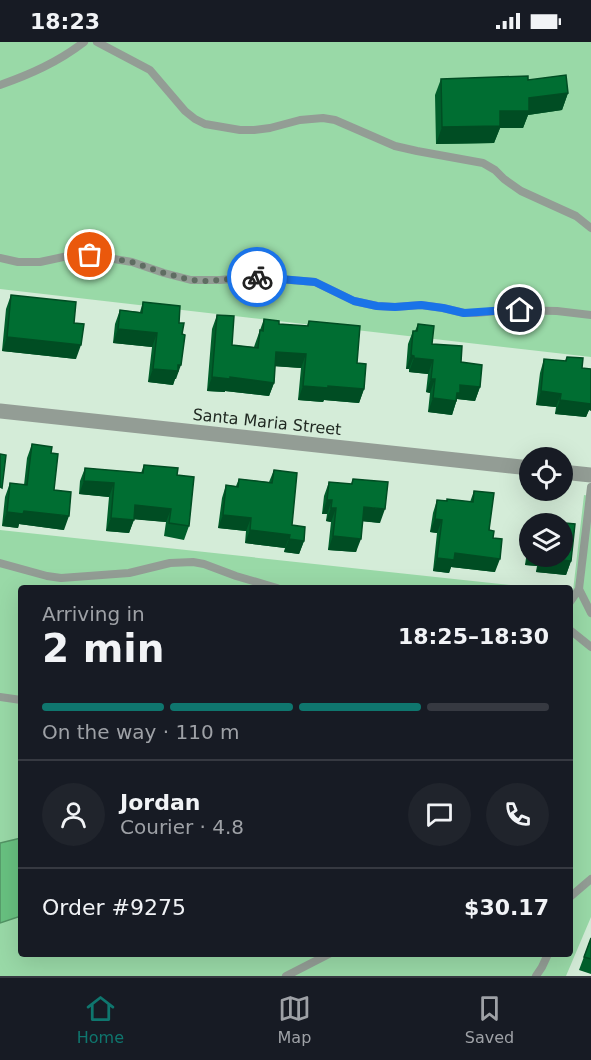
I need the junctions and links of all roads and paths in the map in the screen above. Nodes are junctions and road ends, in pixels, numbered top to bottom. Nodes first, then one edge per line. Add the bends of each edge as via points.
1 (84, 42) edge
2 (97, 42) edge
3 (0, 85) edge
4 (591, 228) edge
5 (0, 258) edge
6 (591, 315) edge
7 (0, 411) edge
8 (519, 467) edge
9 (573, 473) edge
10 (591, 475) edge
11 (591, 487) edge
12 (0, 563) edge
13 (267, 585) edge
14 (579, 589) junction
15 (573, 599) edge
16 (591, 613) edge
17 (573, 632) edge
18 (591, 647) edge
19 (0, 697) edge
20 (18, 700) edge
21 (591, 879) edge
22 (573, 894) edge
23 (323, 957) edge
24 (547, 957) edge
25 (286, 976) edge
26 (536, 976) edge

1 - 3 lane via 53,63
2 - 4 lane via 150,70 186,111 205,124 254,130 300,120 335,120 395,146 483,163 521,191 576,216
5 - 6 lane via 29,263 90,255 132,262 191,280 253,277 315,282 354,301 377,306 421,305 464,313 507,310
7 - 8 street, Santa Maria Street
9 - 10 street
11 - 14 lane
12 - 13 lane via 61,578 193,562
14 - 15 lane
14 - 16 lane
17 - 18 lane
19 - 20 lane
21 - 22 lane
23 - 25 lane
24 - 26 lane

